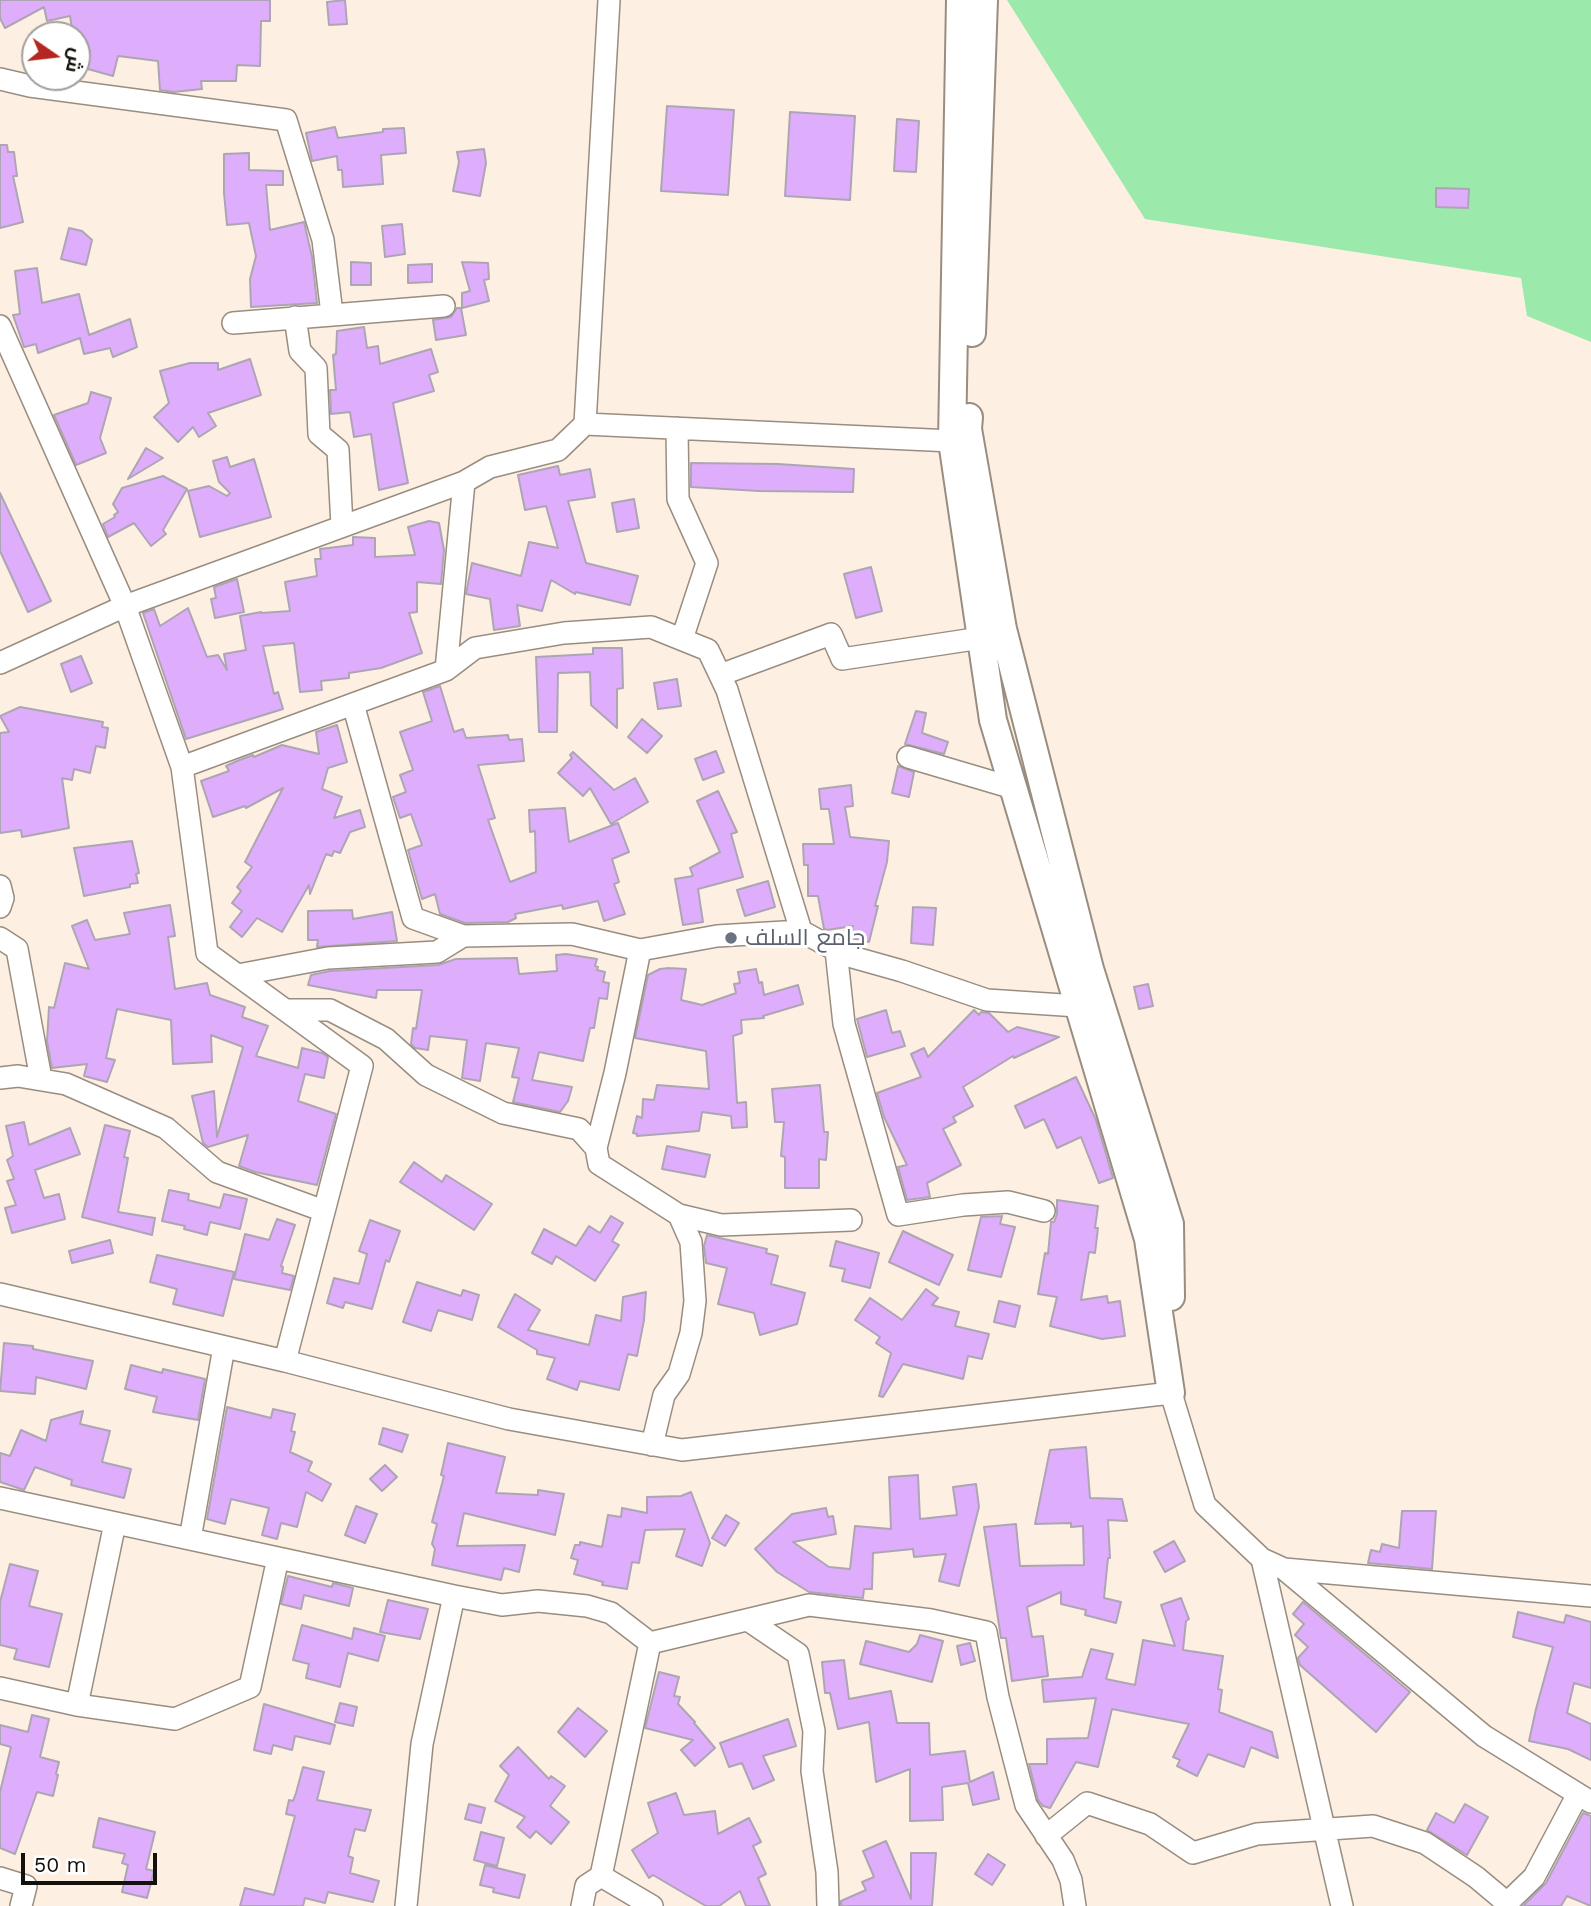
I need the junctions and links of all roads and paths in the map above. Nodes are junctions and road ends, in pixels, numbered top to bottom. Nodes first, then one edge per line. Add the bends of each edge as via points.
1 (609, 0) edge
2 (960, 0) edge
3 (984, 0) edge
4 (0, 79) edge
5 (444, 306) dead end
6 (332, 314) junction
7 (295, 317) junction
8 (233, 323) dead end
9 (0, 326) edge
10 (584, 424) junction
11 (677, 428) junction
12 (952, 441) junction
13 (464, 482) junction
14 (342, 527) junction
15 (125, 606) junction
16 (981, 638) junction
17 (682, 639) junction
18 (0, 663) edge
19 (446, 670) junction
20 (720, 675) junction
21 (353, 704) junction
22 (908, 757) dead end
23 (182, 767) junction
24 (1013, 788) junction
25 (0, 886) edge
26 (0, 906) edge
27 (801, 931) junction
28 (463, 936) junction
29 (0, 938) edge
30 (640, 950) junction
31 (836, 950) junction
32 (238, 975) junction
33 (1078, 1006) junction
34 (285, 1010) junction
35 (0, 1078) edge
36 (41, 1079) junction
37 (596, 1148) junction
38 (324, 1210) junction
39 (1044, 1211) dead end
40 (679, 1215) junction
41 (851, 1220) dead end
42 (0, 1294) edge
43 (224, 1347) junction
44 (285, 1360) junction
45 (1171, 1393) junction
46 (652, 1445) junction
47 (0, 1498) edge
48 (115, 1523) junction
49 (190, 1539) junction
50 (278, 1558) junction
51 (1262, 1559) junction
52 (1284, 1569) junction
53 (454, 1596) junction
54 (1591, 1597) edge
55 (748, 1620) junction
56 (650, 1643) junction
57 (0, 1688) edge
58 (77, 1705) junction
59 (1587, 1797) edge
60 (1326, 1828) junction
61 (1046, 1836) junction
62 (601, 1877) junction
63 (0, 1878) edge
64 (1505, 1905) edge
65 (21, 1906) edge
66 (406, 1906) edge
67 (582, 1906) edge
68 (652, 1906) edge
69 (828, 1906) edge
70 (1074, 1906) edge
71 (1342, 1906) edge

1 - 10 street
2 - 12 main road
3 - 45 main road via 968,429 1006,642 1090,969 1170,1224
4 - 6 street via 286,120 323,240
5 - 6 street
6 - 7 street
7 - 8 street
7 - 14 street via 300,351 316,369 319,434 338,450
9 - 15 street
10 - 11 street
10 - 13 street via 558,450 490,467
11 - 12 street
11 - 17 street via 678,499 707,564
12 - 16 main road
13 - 14 street
13 - 19 street
14 - 15 street
15 - 18 street
15 - 23 street
16 - 20 street via 842,659 831,634
16 - 24 main road via 993,720
17 - 19 street via 651,626 564,634 475,648
17 - 20 street via 708,650
19 - 21 street
20 - 27 street
21 - 23 street
21 - 28 street via 413,918
22 - 24 street
23 - 32 street via 207,953
24 - 33 main road
25 - 26 street
27 - 30 street via 717,936
27 - 31 street
28 - 30 street via 572,934
28 - 32 street via 437,952 328,958
29 - 36 street via 17,948
30 - 37 street
31 - 33 street via 987,1000
31 - 39 street via 844,1024 898,1215 1008,1202
32 - 34 street
33 - 45 main road via 1148,1239
34 - 37 street via 330,1010 386,1039 426,1075 503,1113 579,1129
34 - 38 street via 362,1066
35 - 36 street
36 - 38 street via 66,1084 166,1128 217,1172
37 - 40 street via 599,1164
38 - 44 street
40 - 41 street via 721,1224
40 - 46 street via 691,1242 694,1312 679,1374 664,1395
42 - 43 street
43 - 44 street
43 - 49 street
44 - 46 street via 509,1419
45 - 46 street via 681,1450
45 - 51 street via 1205,1505
47 - 48 street
48 - 49 street
48 - 58 street
49 - 50 street
50 - 53 street
50 - 58 street via 250,1687 175,1719
51 - 52 street
51 - 60 street
52 - 54 street
52 - 59 street via 1484,1736
53 - 56 street via 502,1605 538,1601 587,1605 611,1613
53 - 66 street via 422,1744
55 - 56 street
55 - 61 street via 809,1605 931,1620 986,1632 1026,1805
55 - 69 street via 798,1654 814,1731 812,1771
56 - 62 street
57 - 58 street
59 - 64 street via 1534,1877
60 - 61 street via 1257,1834 1193,1853 1150,1824 1087,1804
60 - 64 street via 1373,1826 1425,1843 1476,1877
60 - 71 street
61 - 70 street via 1071,1880
62 - 67 street via 586,1886
62 - 68 street
63 - 65 street via 26,1886

